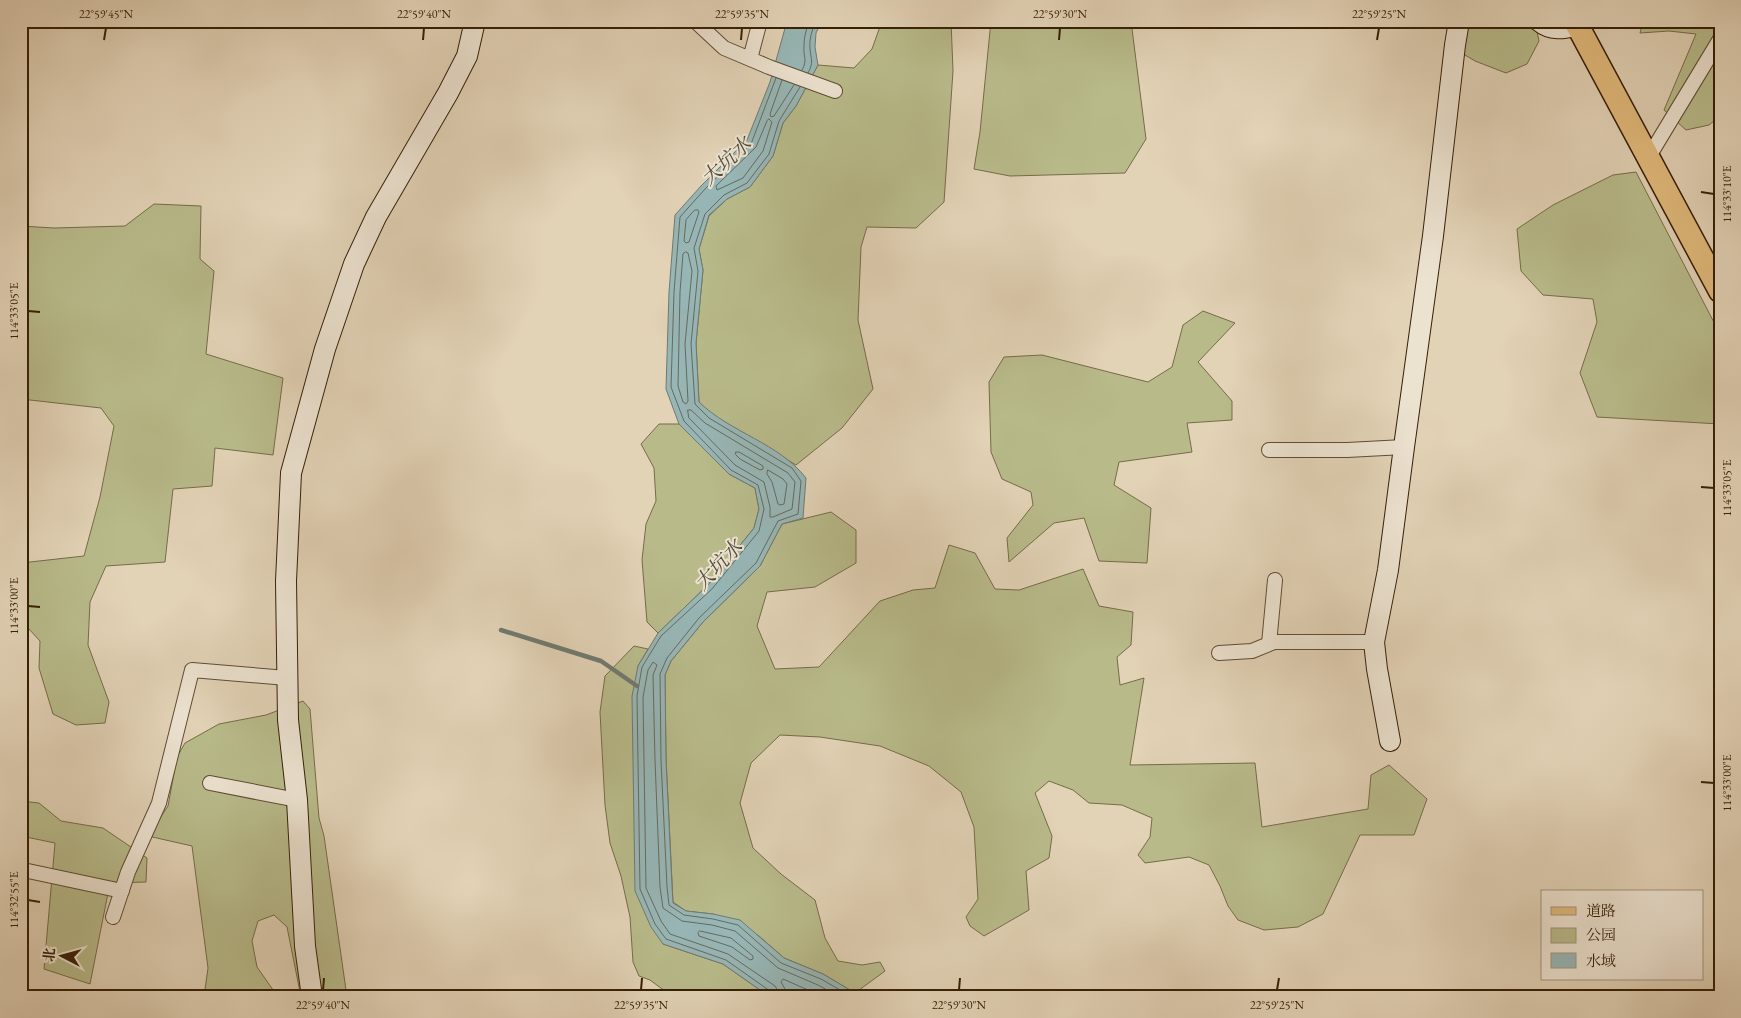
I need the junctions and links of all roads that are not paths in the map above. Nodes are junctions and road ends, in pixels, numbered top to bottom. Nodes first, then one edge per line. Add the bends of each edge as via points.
1 (475, 21) edge
2 (695, 21) edge
3 (760, 21) edge
4 (1459, 21) edge
5 (1539, 21) edge
6 (1576, 23) edge
7 (1720, 39) edge
8 (750, 58) junction
9 (835, 91) dead end
10 (1648, 158) junction
11 (1720, 291) edge
12 (1404, 447) junction
13 (1269, 450) dead end
14 (1275, 580) dead end
15 (1374, 642) junction
16 (1269, 644) junction
17 (1219, 653) dead end
18 (287, 678) junction
19 (1390, 741) dead end
20 (210, 783) dead end
21 (297, 800) junction
22 (28, 871) dead end
23 (122, 891) junction
24 (113, 917) dead end
25 (312, 997) edge

1 - 18 street via 467,56 376,217 354,264 325,349 291,474 286,581
2 - 8 street via 724,48
3 - 8 street
4 - 12 street
5 - 6 street via 1544,26 1559,30
6 - 10 main road
7 - 10 street
8 - 9 street
10 - 11 main road
12 - 13 street
12 - 15 street via 1388,570
14 - 16 street
15 - 16 street
15 - 19 street
16 - 17 street via 1252,651
18 - 21 street
18 - 23 street via 192,670 159,803
20 - 21 street
21 - 25 street
22 - 23 street
23 - 24 street

